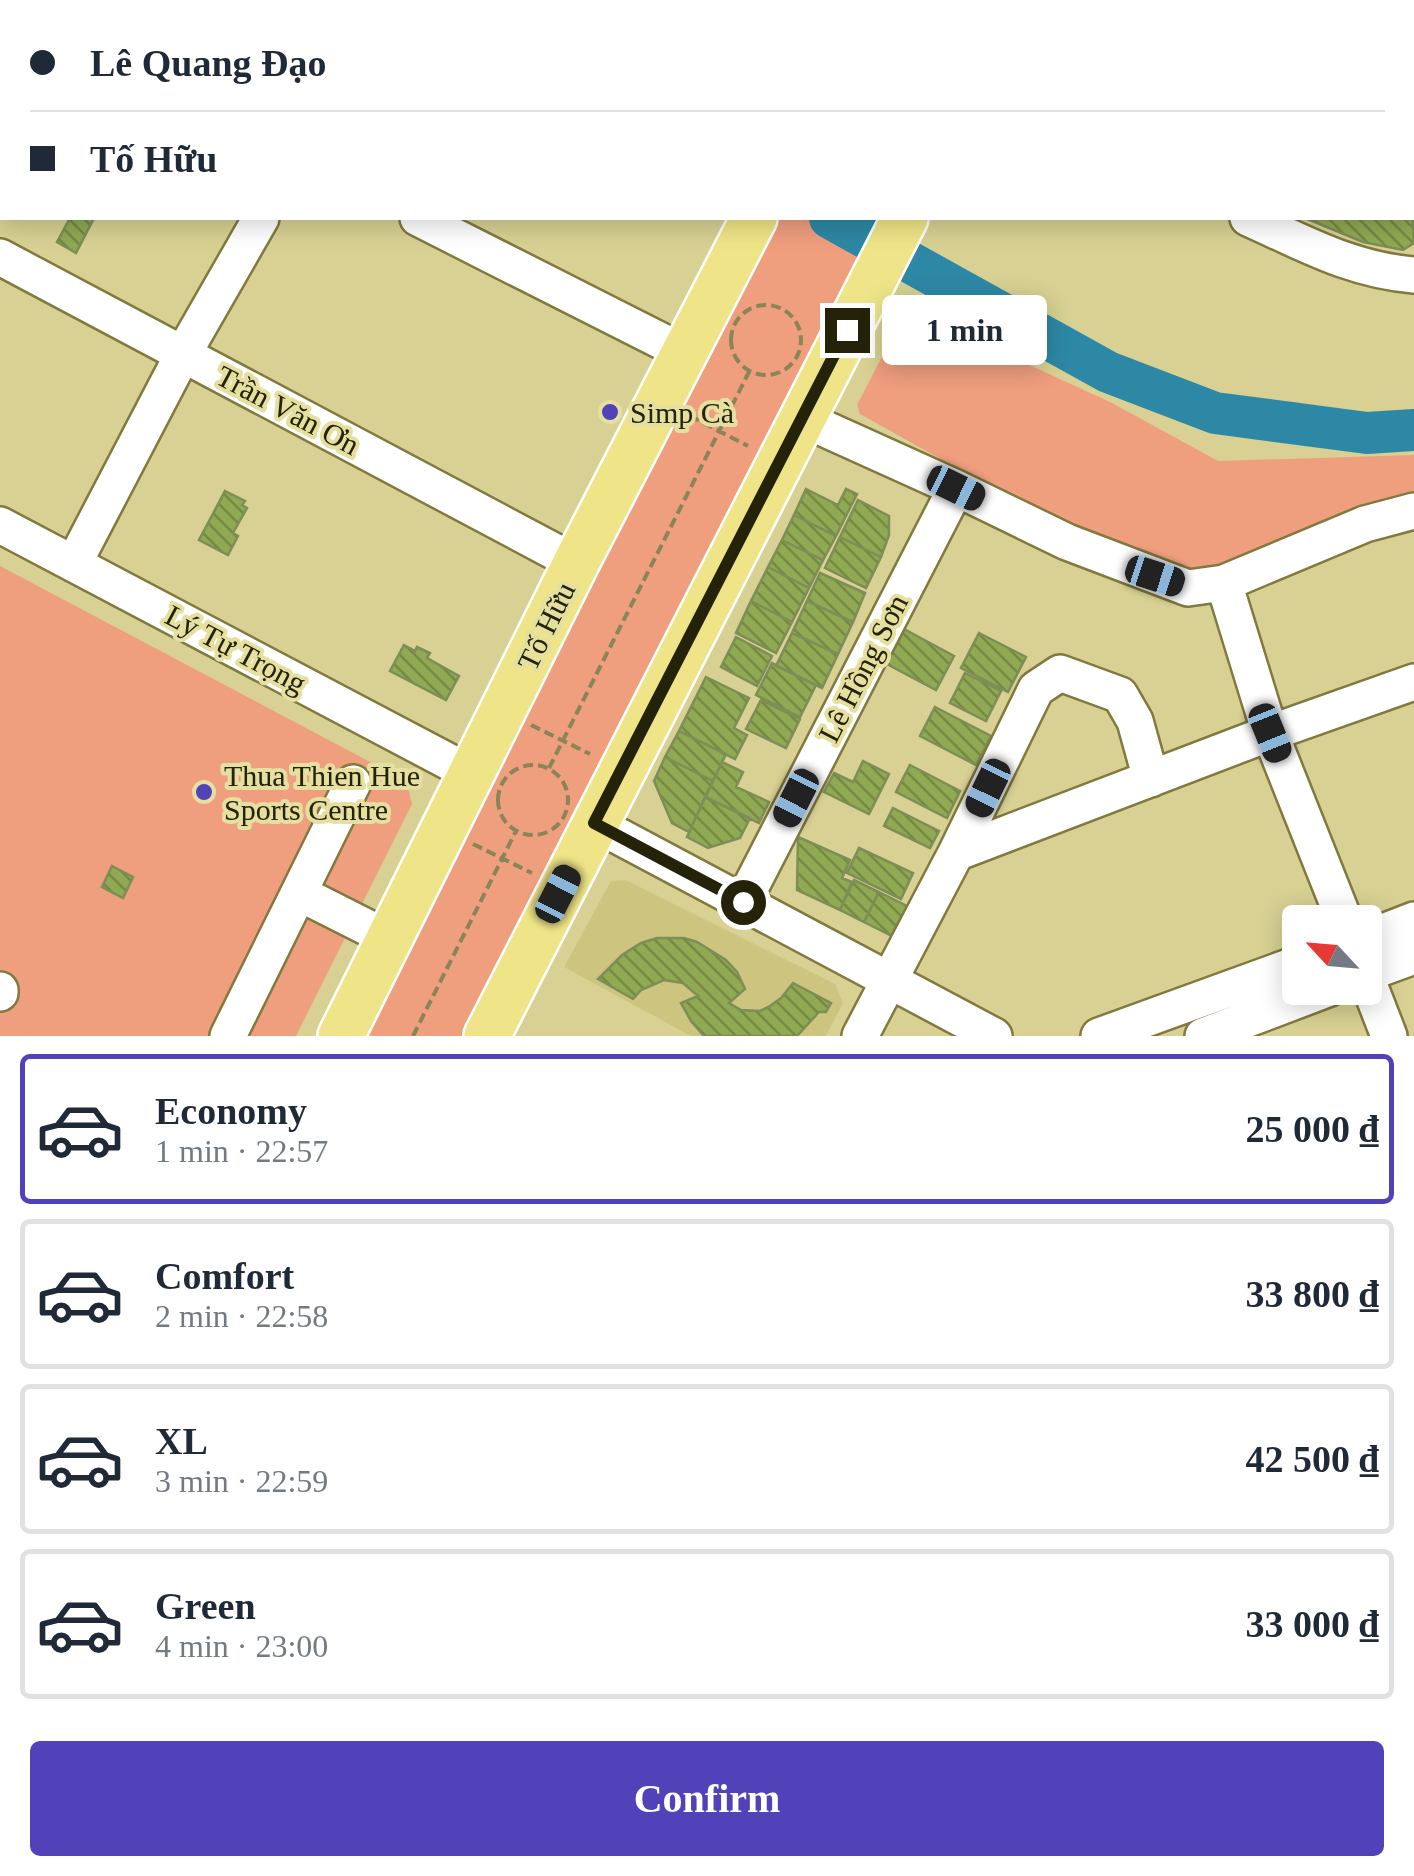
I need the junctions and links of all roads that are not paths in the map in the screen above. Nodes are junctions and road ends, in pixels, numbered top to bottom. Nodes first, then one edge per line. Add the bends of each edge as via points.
1 (260, 220) edge
2 (422, 220) edge
3 (753, 220) edge
4 (904, 220) edge
5 (1253, 220) edge
6 (0, 256) edge
7 (1414, 275) edge
8 (684, 352) junction
9 (183, 354) junction
10 (801, 418) junction
11 (956, 488) junction
12 (1414, 511) edge
13 (0, 525) edge
14 (576, 563) junction
15 (74, 564) junction
16 (1224, 583) junction
17 (1414, 682) edge
18 (1270, 733) junction
19 (472, 774) junction
20 (1151, 778) junction
21 (353, 783) dead end
22 (594, 823) junction
23 (956, 853) junction
24 (299, 893) junction
25 (743, 902) junction
26 (1338, 905) edge
27 (1414, 920) edge
28 (1382, 932) edge
29 (390, 939) junction
30 (1414, 956) edge
31 (1382, 968) edge
32 (1282, 969) edge
33 (889, 980) junction
34 (1285, 1005) edge
35 (1377, 1005) edge
36 (228, 1036) edge
37 (341, 1036) edge
38 (487, 1036) edge
39 (860, 1036) edge
40 (994, 1036) edge
41 (1099, 1036) edge
42 (1203, 1036) edge
43 (1389, 1036) edge

1 - 9 street
2 - 8 street
3 - 8 main road, Tố Hữu
4 - 10 main road
5 - 7 street via 1353,264
6 - 9 street, Trần Văn Ơn
8 - 14 main road, Tố Hữu
9 - 14 street, Trần Văn Ơn
9 - 15 street
10 - 11 street
10 - 22 main road
11 - 16 street via 1067,542 1188,588
11 - 25 street, Lê Hồng Sơn
12 - 16 street via 1365,524
13 - 15 street, Lý Tự Trọng
14 - 19 main road, Tố Hữu
15 - 19 street, Lý Tự Trọng
16 - 18 street
17 - 18 street
18 - 20 street
18 - 26 street
19 - 29 main road, Tố Hữu
20 - 23 street
20 - 23 street via 1135,721 1120,696 1060,673 1036,689
21 - 24 street
22 - 25 street
22 - 38 main road
23 - 33 street
24 - 29 street
24 - 36 street
25 - 33 street
27 - 28 street
29 - 37 main road, Tố Hữu
30 - 31 street
32 - 41 street
33 - 39 street
33 - 40 street
34 - 42 street
35 - 43 street

